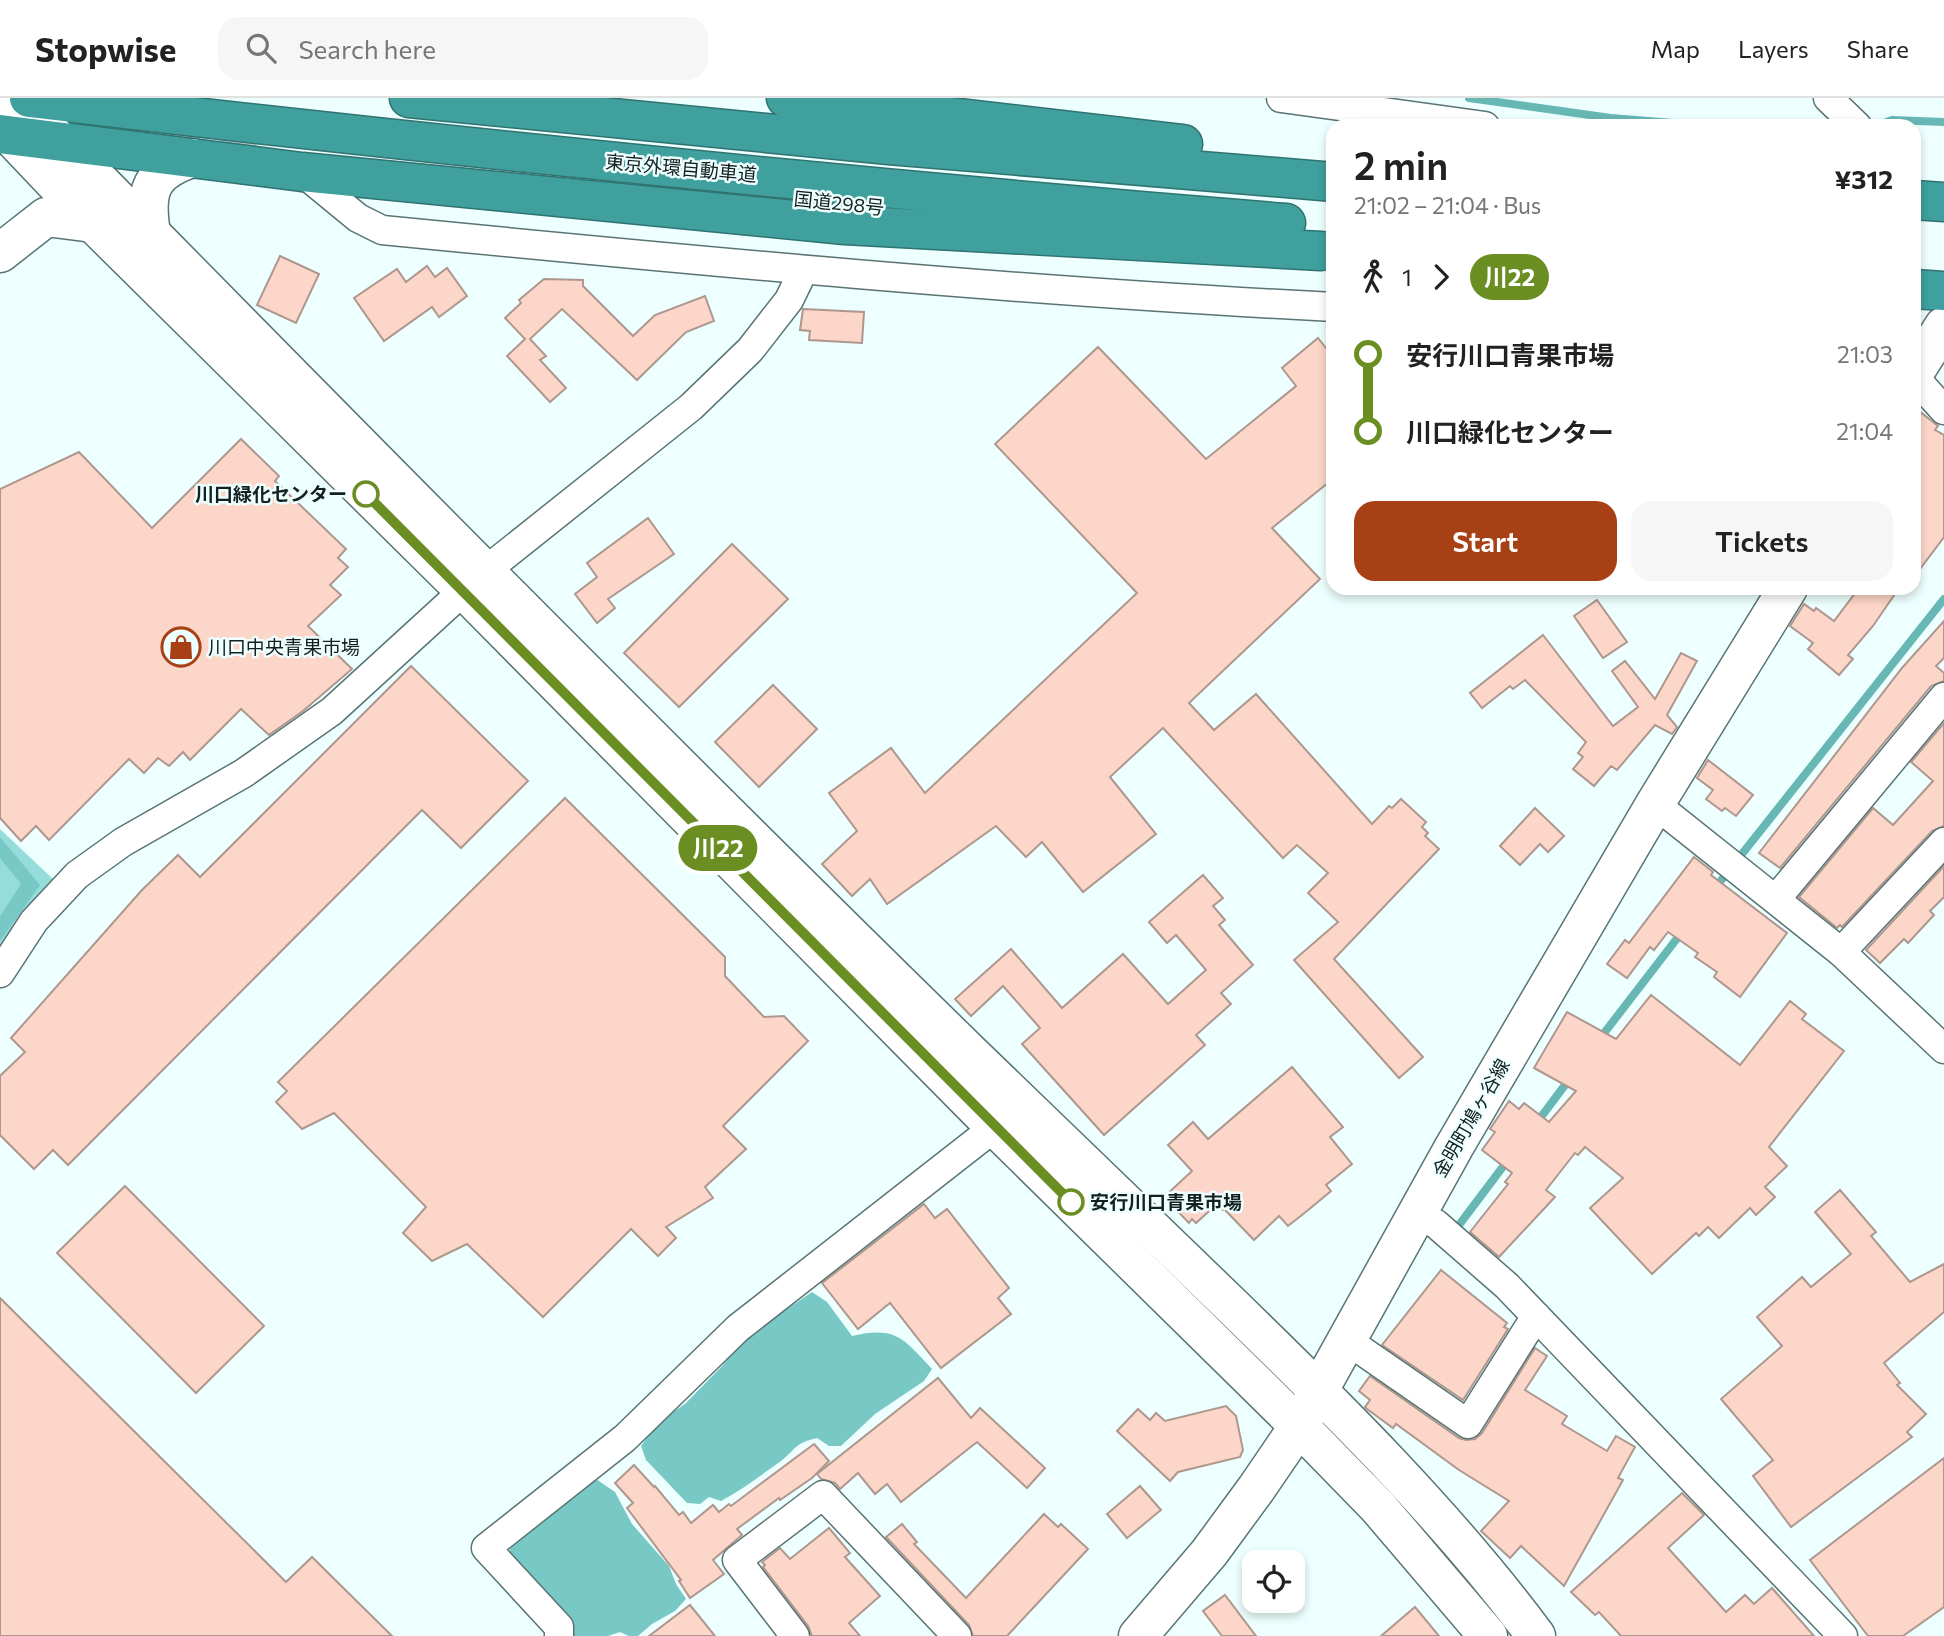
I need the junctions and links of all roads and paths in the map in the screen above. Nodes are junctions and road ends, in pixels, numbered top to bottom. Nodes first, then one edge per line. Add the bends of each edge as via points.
1 (30, 98) edge
2 (409, 98) edge
3 (614, 98) edge
4 (786, 98) edge
5 (1281, 98) edge
6 (1828, 98) edge
7 (1434, 119) edge
8 (1850, 119) edge
9 (6, 123) edge
10 (60, 141) junction
11 (261, 147) tunnel mouth
12 (192, 158) junction
13 (1318, 160) edge
14 (302, 172) junction
15 (1326, 181) edge
16 (1921, 200) edge
17 (1944, 202) edge
18 (1921, 220) edge
19 (1944, 221) edge
20 (93, 223) junction
21 (151, 233) junction
22 (1326, 243) edge
23 (1326, 243) edge
24 (1326, 243) edge
25 (1, 250) edge
26 (1921, 266) edge
27 (1944, 268) edge
28 (803, 271) junction
29 (1921, 289) edge
30 (1944, 291) edge
31 (1326, 307) edge
32 (1944, 326) edge
33 (1921, 364) edge
34 (1921, 383) edge
35 (1944, 410) edge
36 (474, 581) junction
37 (1784, 595) edge
38 (1944, 697) edge
39 (1655, 804) junction
40 (1944, 842) edge
41 (1776, 899) junction
42 (1841, 952) junction
43 (0, 973) edge
44 (1944, 1049) edge
45 (995, 1127) junction
46 (1415, 1213) junction
47 (1536, 1317) junction
48 (1345, 1339) junction
49 (1318, 1389) junction
50 (1299, 1426) junction
51 (559, 1636) edge
52 (795, 1636) edge
53 (957, 1636) edge
54 (1138, 1636) edge
55 (1488, 1636) edge
56 (1536, 1636) edge
57 (1843, 1636) edge

1 - 22 highway, 東京外環自動車道 via 623,163 1122,210
2 - 15 highway
3 - 13 highway
4 - 13 highway
5 - 7 street
6 - 8 street
9 - 10 highway
9 - 20 street
10 - 12 highway
10 - 21 street
11 - 23 highway, 国道298号
12 - 14 highway
12 - 21 street via 159,175 152,187 147,213
14 - 24 highway via 845,225
14 - 28 street via 358,218 382,230
16 - 17 highway
18 - 19 highway
20 - 25 street via 46,217
20 - 36 street
21 - 36 street
26 - 27 highway
28 - 31 street
28 - 36 street via 789,300 750,350 691,407
29 - 30 highway
32 - 33 street
34 - 35 street
36 - 43 street via 331,711 244,773 123,842 77,876 34,921
36 - 45 street
36 - 49 street
37 - 39 street, 金明町鳩ヶ谷線
38 - 41 street
39 - 41 street
39 - 46 street, 金明町鳩ヶ谷線
40 - 42 street
41 - 42 street
42 - 44 street
45 - 50 street
45 - 51 street via 738,1328 625,1438 486,1548 559,1627
46 - 47 street via 1436,1224
46 - 48 street, 金明町鳩ヶ谷線
47 - 48 street via 1468,1424
47 - 57 street
48 - 49 street, 金明町鳩ヶ谷線
49 - 50 street, 金明町鳩ヶ谷線
49 - 56 street via 1427,1504
50 - 54 street, 金明町鳩ヶ谷線 via 1209,1553
50 - 55 street via 1378,1507
52 - 53 street via 737,1560 822,1495

